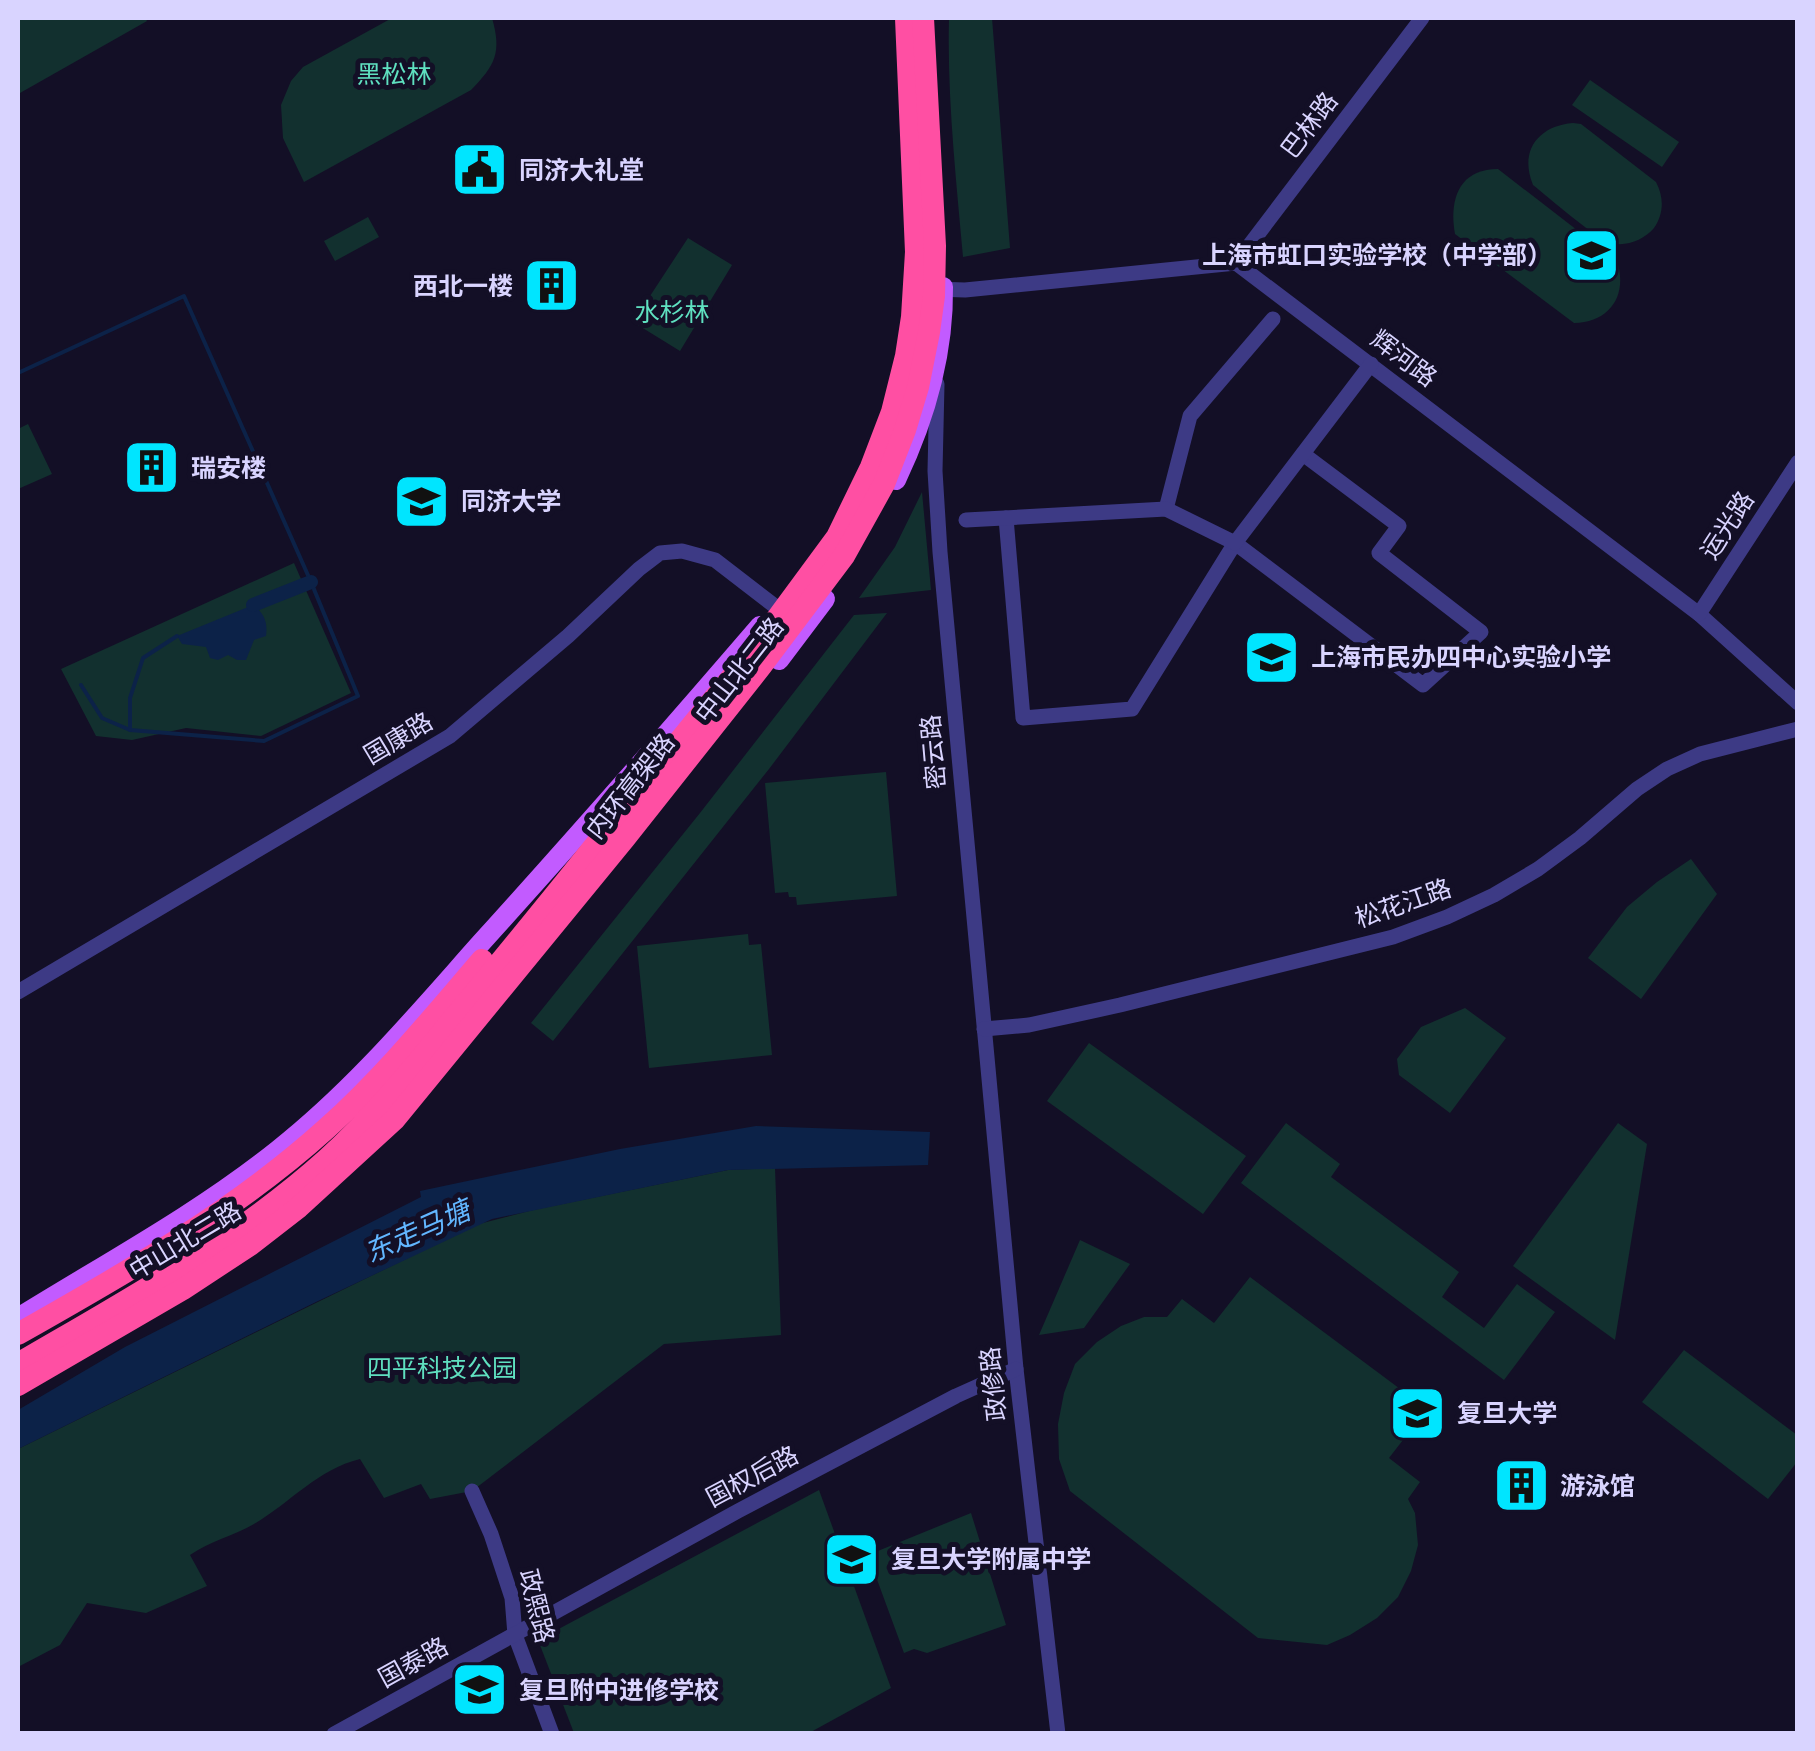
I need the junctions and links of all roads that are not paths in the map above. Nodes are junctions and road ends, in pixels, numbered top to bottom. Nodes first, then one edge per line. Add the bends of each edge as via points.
1 (895, 18) edge
2 (906, 18) edge
3 (922, 18) edge
4 (932, 18) edge
5 (1422, 18) edge
6 (1236, 263) junction
7 (906, 287) junction
8 (943, 290) junction
9 (1273, 319) dead end
10 (937, 363) junction
11 (1371, 364) junction
12 (908, 454) junction
13 (1303, 454) junction
14 (1798, 462) edge
15 (935, 471) junction
16 (1166, 510) junction
17 (1006, 518) junction
18 (966, 520) dead end
19 (1235, 543) junction
20 (776, 607) junction
21 (1699, 614) junction
22 (1798, 703) edge
23 (703, 712) junction
24 (1798, 729) edge
25 (18, 992) edge
26 (984, 1029) junction
27 (18, 1318) edge
28 (18, 1334) edge
29 (18, 1365) edge
30 (1016, 1369) junction
31 (18, 1385) edge
32 (472, 1491) dead end
33 (516, 1635) junction
34 (334, 1734) edge
35 (552, 1734) edge
36 (1058, 1734) edge

1 - 7 main road, 中山北二路 via 910,203
2 - 23 highway, 内环高架路, bridge via 916,252 912,316 892,412 837,537
3 - 31 highway, 内环高架路, bridge via 935,246 929,332 905,430 844,556 394,1120 250,1245
4 - 8 main road, 中山北二路
5 - 6 street, 巴林路
6 - 8 street
6 - 11 street, 辉河路
7 - 8 street
7 - 20 main road, 中山北二路 via 896,372 866,468 832,536
8 - 10 main road, 中山北二路
9 - 16 street via 1190,416
10 - 12 main road, 中山北二路
10 - 15 street, 密云路
11 - 13 street
11 - 21 street, 辉河路
12 - 15 street via 924,451
12 - 29 main road, 中山北二路 via 854,558 804,628 422,1096 277,1214
13 - 19 street
13 - 19 street via 1400,526 1379,553 1481,632 1422,685
14 - 21 street, 运光路
15 - 26 street, 密云路
16 - 17 street
16 - 19 street
17 - 18 street
17 - 19 street via 1023,718 1132,709
20 - 25 street, 国康路 via 715,560 682,550 660,553 450,736
20 - 27 main road, 中山北二路 via 347,1088 221,1192
21 - 22 street, 辉河路
23 - 28 highway via 416,1038 326,1129 190,1234
23 - 29 highway, 内环高架路 via 350,1138 212,1248
24 - 26 street, 松花江路 via 1667,768 1538,869 1440,920 1120,1005
26 - 30 street, 政修路
30 - 33 street, 国权后路 via 738,1511
30 - 36 street, 政修路
32 - 33 street, 政熙路 via 512,1598
33 - 34 street, 国泰路
33 - 35 street, 政熙路

